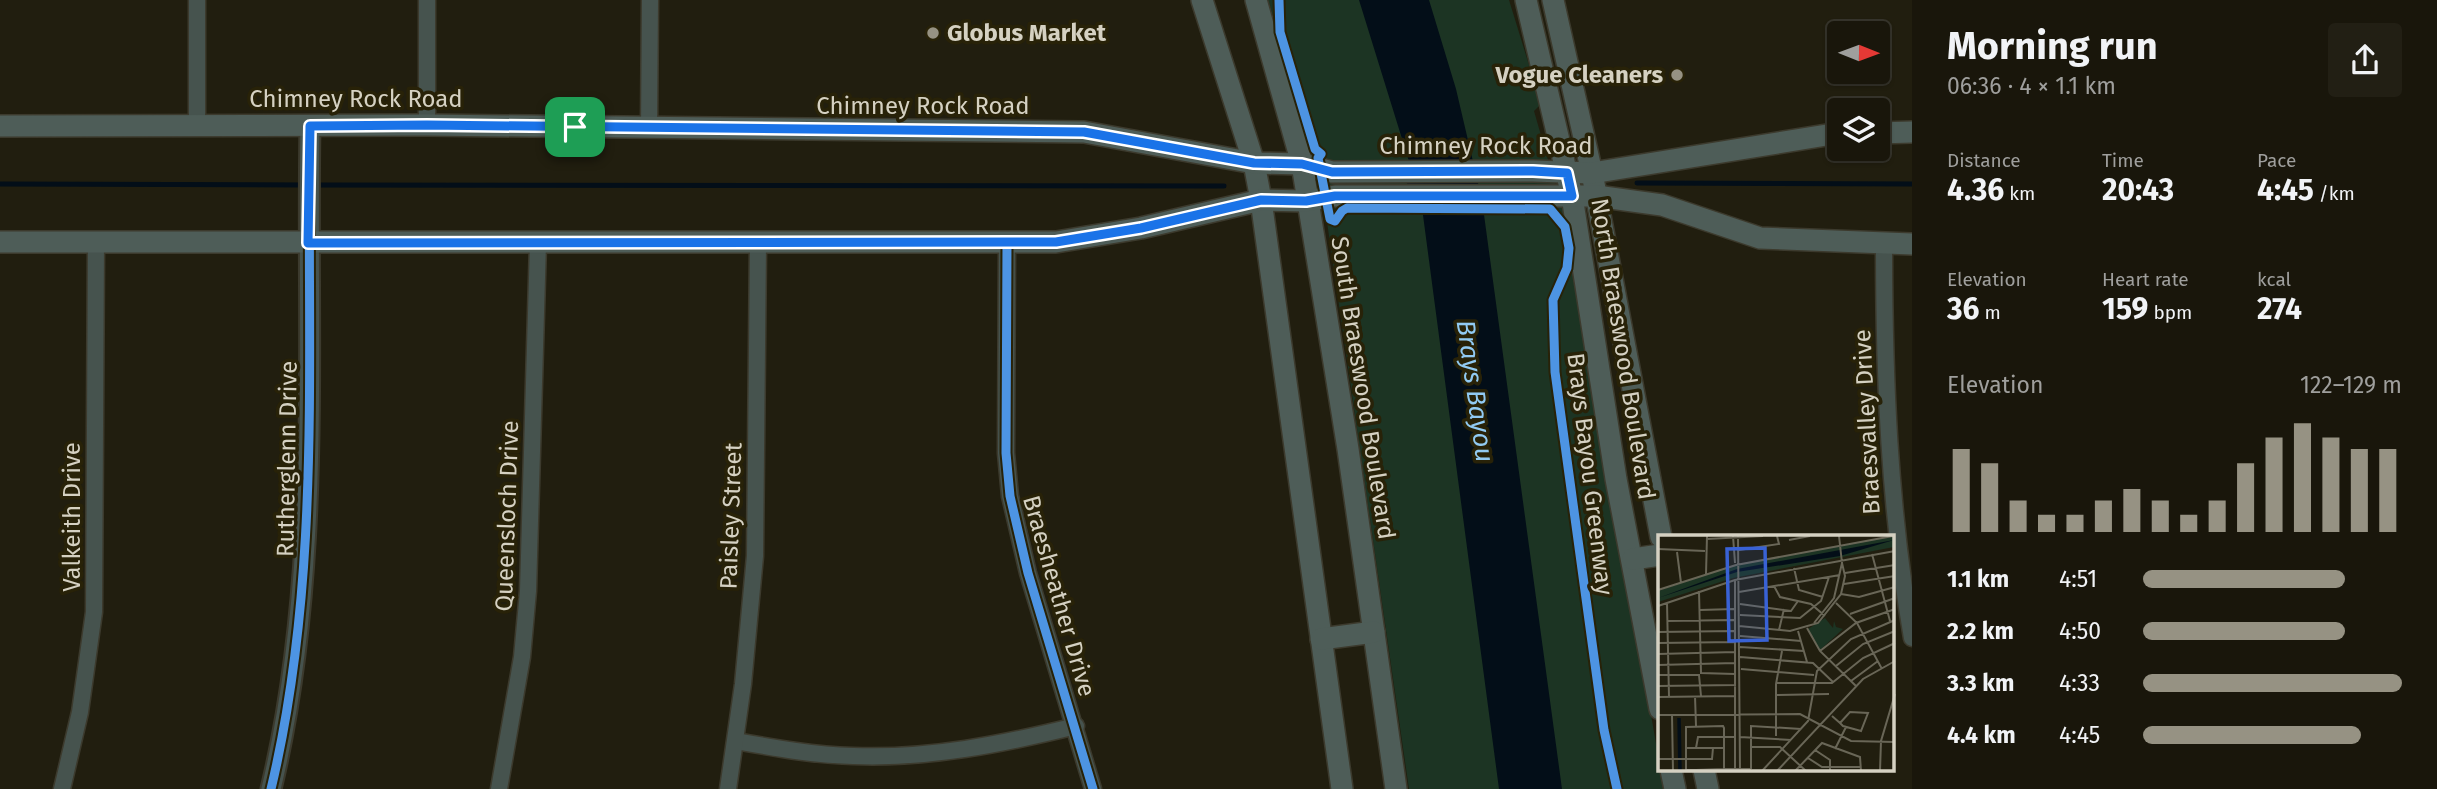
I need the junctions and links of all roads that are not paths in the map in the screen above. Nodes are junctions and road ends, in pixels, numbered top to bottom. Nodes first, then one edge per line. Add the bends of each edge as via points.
1 (197, 0) edge
2 (427, 0) edge
3 (650, 0) edge
4 (1202, 0) edge
5 (1256, 0) edge
6 (1526, 0) edge
7 (1553, 0) edge
8 (197, 125) junction
9 (427, 125) junction
10 (0, 126) edge
11 (310, 126) junction
12 (649, 129) junction
13 (1912, 132) edge
14 (1890, 133) edge
15 (1827, 135) edge
16 (1254, 163) junction
17 (1302, 164) junction
18 (1567, 173) junction
19 (1592, 173) junction
20 (1596, 195) junction
21 (1572, 196) junction
22 (1261, 200) junction
23 (1306, 201) junction
24 (0, 242) edge
25 (96, 242) junction
26 (308, 243) junction
27 (538, 243) junction
28 (758, 243) junction
29 (1007, 243) junction
30 (1884, 244) junction
31 (1912, 244) edge
32 (1661, 535) edge
33 (1658, 555) edge
34 (1633, 559) junction
35 (1374, 632) junction
36 (1912, 638) edge
37 (1321, 639) junction
38 (1658, 698) edge
39 (1076, 726) junction
40 (736, 741) junction
41 (62, 789) edge
42 (271, 789) edge
43 (499, 789) edge
44 (728, 789) edge
45 (1093, 789) edge
46 (1342, 789) edge
47 (1396, 789) edge

1 - 8 street
2 - 9 street
3 - 12 street
4 - 16 main road
5 - 17 main road, South Braeswood Boulevard
6 - 18 main road, North Braeswood Boulevard
7 - 19 main road, North Braeswood Boulevard
8 - 10 main road, Chimney Rock Road
8 - 11 main road, Chimney Rock Road
9 - 11 main road, Chimney Rock Road
9 - 12 main road, Chimney Rock Road
11 - 26 street, Rutherglenn Drive
12 - 16 main road, Chimney Rock Road via 1084,132
13 - 14 main road
15 - 19 main road, Chimney Rock Road
16 - 17 main road, Chimney Rock Road
16 - 22 main road
17 - 18 main road, Chimney Rock Road via 1332,172
17 - 23 main road, South Braeswood Boulevard
18 - 19 main road, Chimney Rock Road
18 - 21 main road, North Braeswood Boulevard
19 - 20 main road, North Braeswood Boulevard
20 - 21 main road, Chimney Rock Road
20 - 30 main road, Chimney Rock Road via 1662,205 1760,237
20 - 32 main road, North Braeswood Boulevard
21 - 23 main road, Chimney Rock Road via 1335,196
21 - 34 main road, North Braeswood Boulevard via 1616,479
22 - 23 main road, Chimney Rock Road
22 - 29 main road via 1141,228 1056,242
22 - 37 main road
23 - 35 main road, South Braeswood Boulevard
24 - 25 main road
25 - 26 main road
25 - 41 street, Valkeith Drive via 94,612 80,712
26 - 27 main road
26 - 42 street, Rutherglenn Drive via 304,583
27 - 28 main road
27 - 43 street, Queensloch Drive via 528,591
28 - 29 main road
28 - 40 street, Paisley Street via 755,556
29 - 39 street, Braesheather Drive via 1010,496 1028,573
30 - 31 main road, Chimney Rock Road
30 - 36 street, Braesvalley Drive via 1887,432
33 - 34 main road
34 - 38 main road, North Braeswood Boulevard
35 - 37 main road
35 - 47 main road, South Braeswood Boulevard
37 - 46 main road
39 - 40 street via 1014,742 911,755 807,753
39 - 45 street, Braesheather Drive
40 - 44 street, Paisley Street

